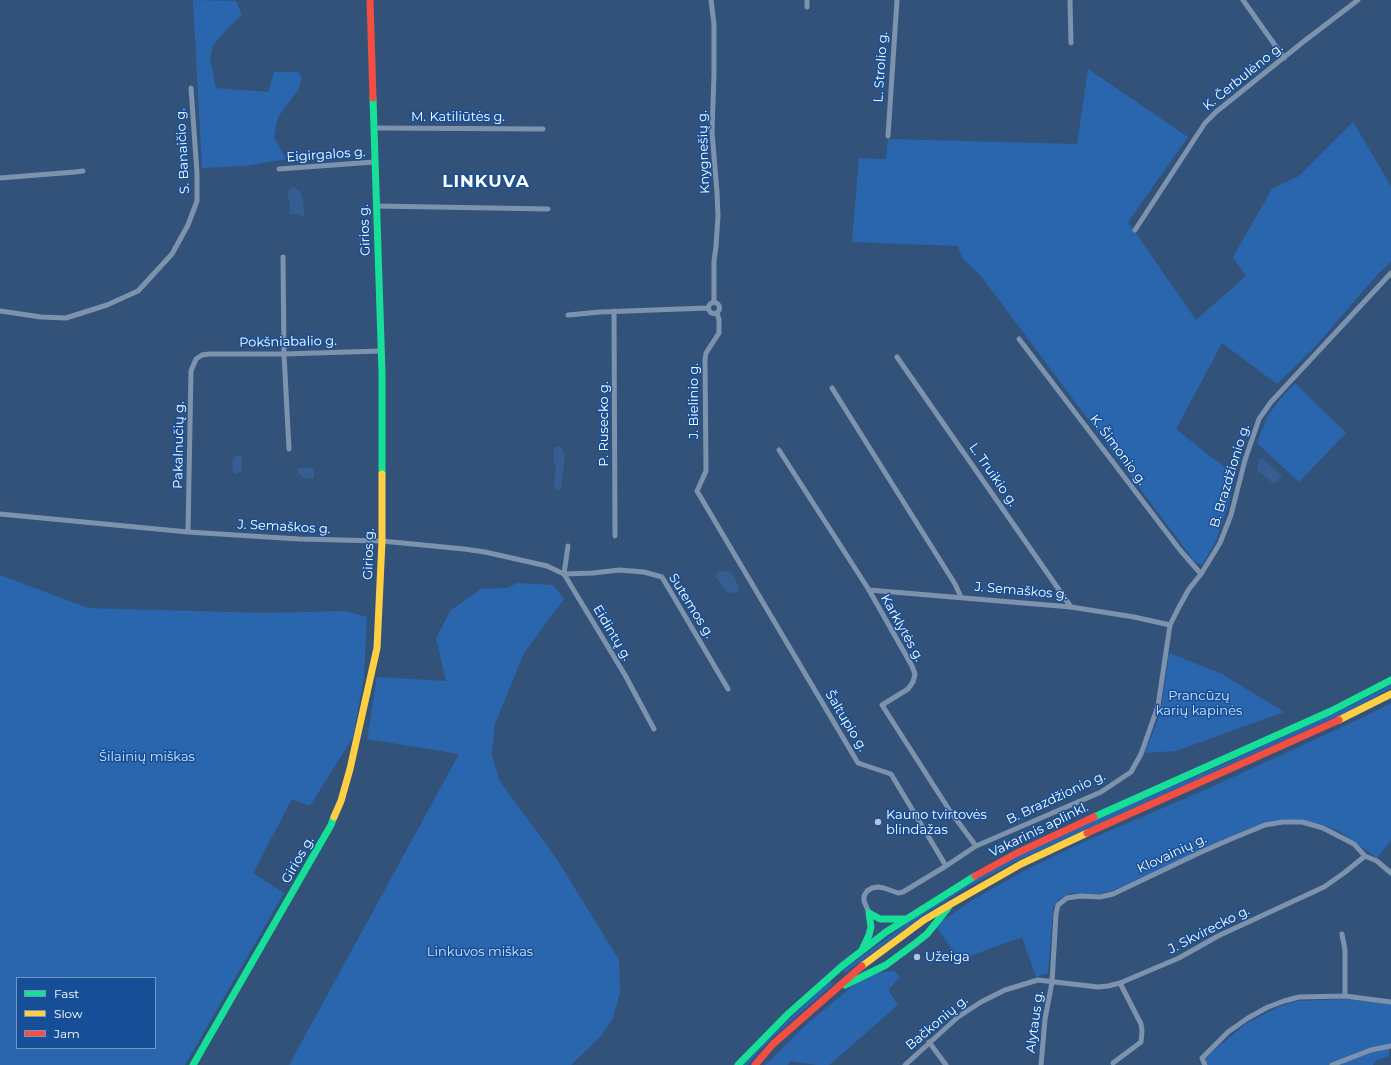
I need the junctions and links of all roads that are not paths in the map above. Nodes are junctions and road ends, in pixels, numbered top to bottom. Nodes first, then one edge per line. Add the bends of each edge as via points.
1 (370, 0) edge
2 (712, 0) edge
3 (807, 0) edge
4 (897, 0) edge
5 (1070, 0) edge
6 (1243, 0) edge
7 (1348, 0) edge
8 (1358, 0) edge
9 (1352, 6) junction
10 (807, 7) dead end
11 (1071, 43) dead end
12 (1284, 58) junction
13 (191, 88) dead end
14 (374, 128) junction
15 (543, 129) dead end
16 (888, 136) dead end
17 (374, 162) junction
18 (83, 170) dead end
19 (279, 170) dead end
20 (0, 178) edge
21 (376, 206) junction
22 (548, 209) dead end
23 (1135, 230) dead end
24 (283, 257) dead end
25 (1391, 273) edge
26 (714, 302) junction
27 (708, 308) junction
28 (0, 311) edge
29 (614, 311) junction
30 (717, 313) junction
31 (568, 315) dead end
32 (1019, 339) dead end
33 (380, 351) junction
34 (284, 354) junction
35 (897, 356) dead end
36 (196, 359) joint
37 (832, 388) dead end
38 (289, 449) dead end
39 (779, 450) dead end
40 (697, 491) joint
41 (0, 514) edge
42 (188, 532) junction
43 (615, 536) dead end
44 (382, 541) junction
45 (568, 546) dead end
46 (564, 574) junction
47 (1201, 574) junction
48 (869, 590) junction
49 (961, 597) junction
50 (1071, 607) junction
51 (1170, 625) junction
52 (1391, 680) edge
53 (728, 689) dead end
54 (1391, 694) edge
55 (654, 729) dead end
56 (976, 846) junction
57 (1365, 856) junction
58 (946, 866) junction
59 (1391, 873) edge
60 (951, 904) junction
61 (869, 913) junction
62 (906, 919) junction
63 (1342, 934) dead end
64 (862, 950) junction
65 (1052, 982) junction
66 (1120, 983) junction
67 (831, 992) junction
68 (1345, 996) junction
69 (1391, 1002) edge
70 (929, 1042) junction
71 (1391, 1046) edge
72 (1114, 1063) dead end
73 (193, 1065) edge
74 (738, 1065) edge
75 (755, 1065) edge
76 (905, 1065) edge
77 (946, 1065) edge
78 (1041, 1065) edge
79 (1205, 1065) edge
80 (1332, 1065) edge

1 - 14 main road, Girios g.
2 - 26 street, Knygnešių g. via 712,132 718,216
3 - 10 street
4 - 16 street, L. Strolio g.
5 - 11 street
6 - 12 street
7 - 9 street
8 - 9 street, K. Čerbulėno g.
9 - 12 street, K. Čerbulėno g.
12 - 23 street, K. Čerbulėno g. via 1205,123
13 - 28 street, S. Banaičio g. via 197,201 188,225 172,254 138,291 107,305 66,318
14 - 15 street, M. Katiliūtės g.
14 - 17 main road, Girios g.
17 - 19 street, Eigirgalos g.
17 - 21 main road, Girios g.
18 - 20 street
21 - 22 street
21 - 33 main road, Girios g.
24 - 34 street
25 - 47 street, B. Brazdžionio g. via 1264,411 1254,434 1226,528
26 - 27 street
26 - 30 street, Knygnešių g. via 720,307
27 - 29 street
27 - 30 street via 712,314
29 - 31 street
29 - 43 street, P. Rusecko g.
30 - 40 street, J. Bielinio g. via 719,333 706,353 705,360 706,471
32 - 47 street, K. Šimonio g.
33 - 34 street, Pokšniabalio g.
33 - 44 main road, Girios g.
34 - 36 street, Pokšniabalio g. via 209,354
34 - 38 street
35 - 50 street, L. Truikio g.
36 - 42 street, Pakalnučių g. via 191,371
37 - 49 street
39 - 48 street, Karklytės g.
40 - 58 street, Šaltupio g. via 858,763 891,774
41 - 42 street, J. Semaškos g.
42 - 44 street, J. Semaškos g.
44 - 46 street, J. Semaškos g. via 485,552 547,566
44 - 73 main road, Girios g. via 377,648 341,802 331,825
45 - 46 street
46 - 53 street, Sutemos g. via 619,570 644,572 662,578
46 - 55 street, Eidintų g. via 625,675
47 - 51 street, B. Brazdžionio g. via 1178,606
48 - 49 street, J. Semaškos g.
48 - 56 street, Karklytės g. via 915,674 908,689 882,705 950,811
49 - 50 street, J. Semaškos g.
50 - 51 street, J. Semaškos g.
51 - 56 street, B. Brazdžionio g. via 1158,706 1141,754 1131,772 1101,792
52 - 62 main road, Vakarinis aplinkl. via 1331,711 1017,853 962,883
54 - 60 main road, Vakarinis aplinkl. via 1340,720 1060,845
56 - 58 street, B. Brazdžionio g.
57 - 59 street, Klovainių g. via 1377,861
57 - 65 street, Klovainių g. via 1354,844 1323,828 1302,822 1284,822 1265,825 1231,838 1113,894 1067,898 1058,905 1056,914
57 - 66 street, J. Skvirecko g. via 1324,887 1218,936 1178,958
58 - 61 street via 903,892 898,893 884,888 872,888 867,891 864,902
60 - 67 main road, Vakarinis aplinkl. via 881,951
60 - 67 main road via 927,934 886,965
61 - 62 main road via 880,919
61 - 64 main road via 871,927
62 - 64 main road, Vakarinis aplinkl.
63 - 68 street via 1345,950
64 - 74 main road, Vakarinis aplinkl. via 788,1014
65 - 66 street, J. Skvirecko g. via 1098,987
65 - 70 street, Bačkonių g. via 1038,980 1005,990 958,1016
65 - 78 street, Alytaus g.
66 - 72 street via 1141,1024 1142,1032 1141,1042
67 - 75 main road, Vakarinis aplinkl. via 778,1040
68 - 69 street
68 - 79 street via 1299,997 1268,1007 1228,1032 1202,1058
70 - 76 street, Bačkonių g.
70 - 77 street
71 - 80 street via 1371,1050

